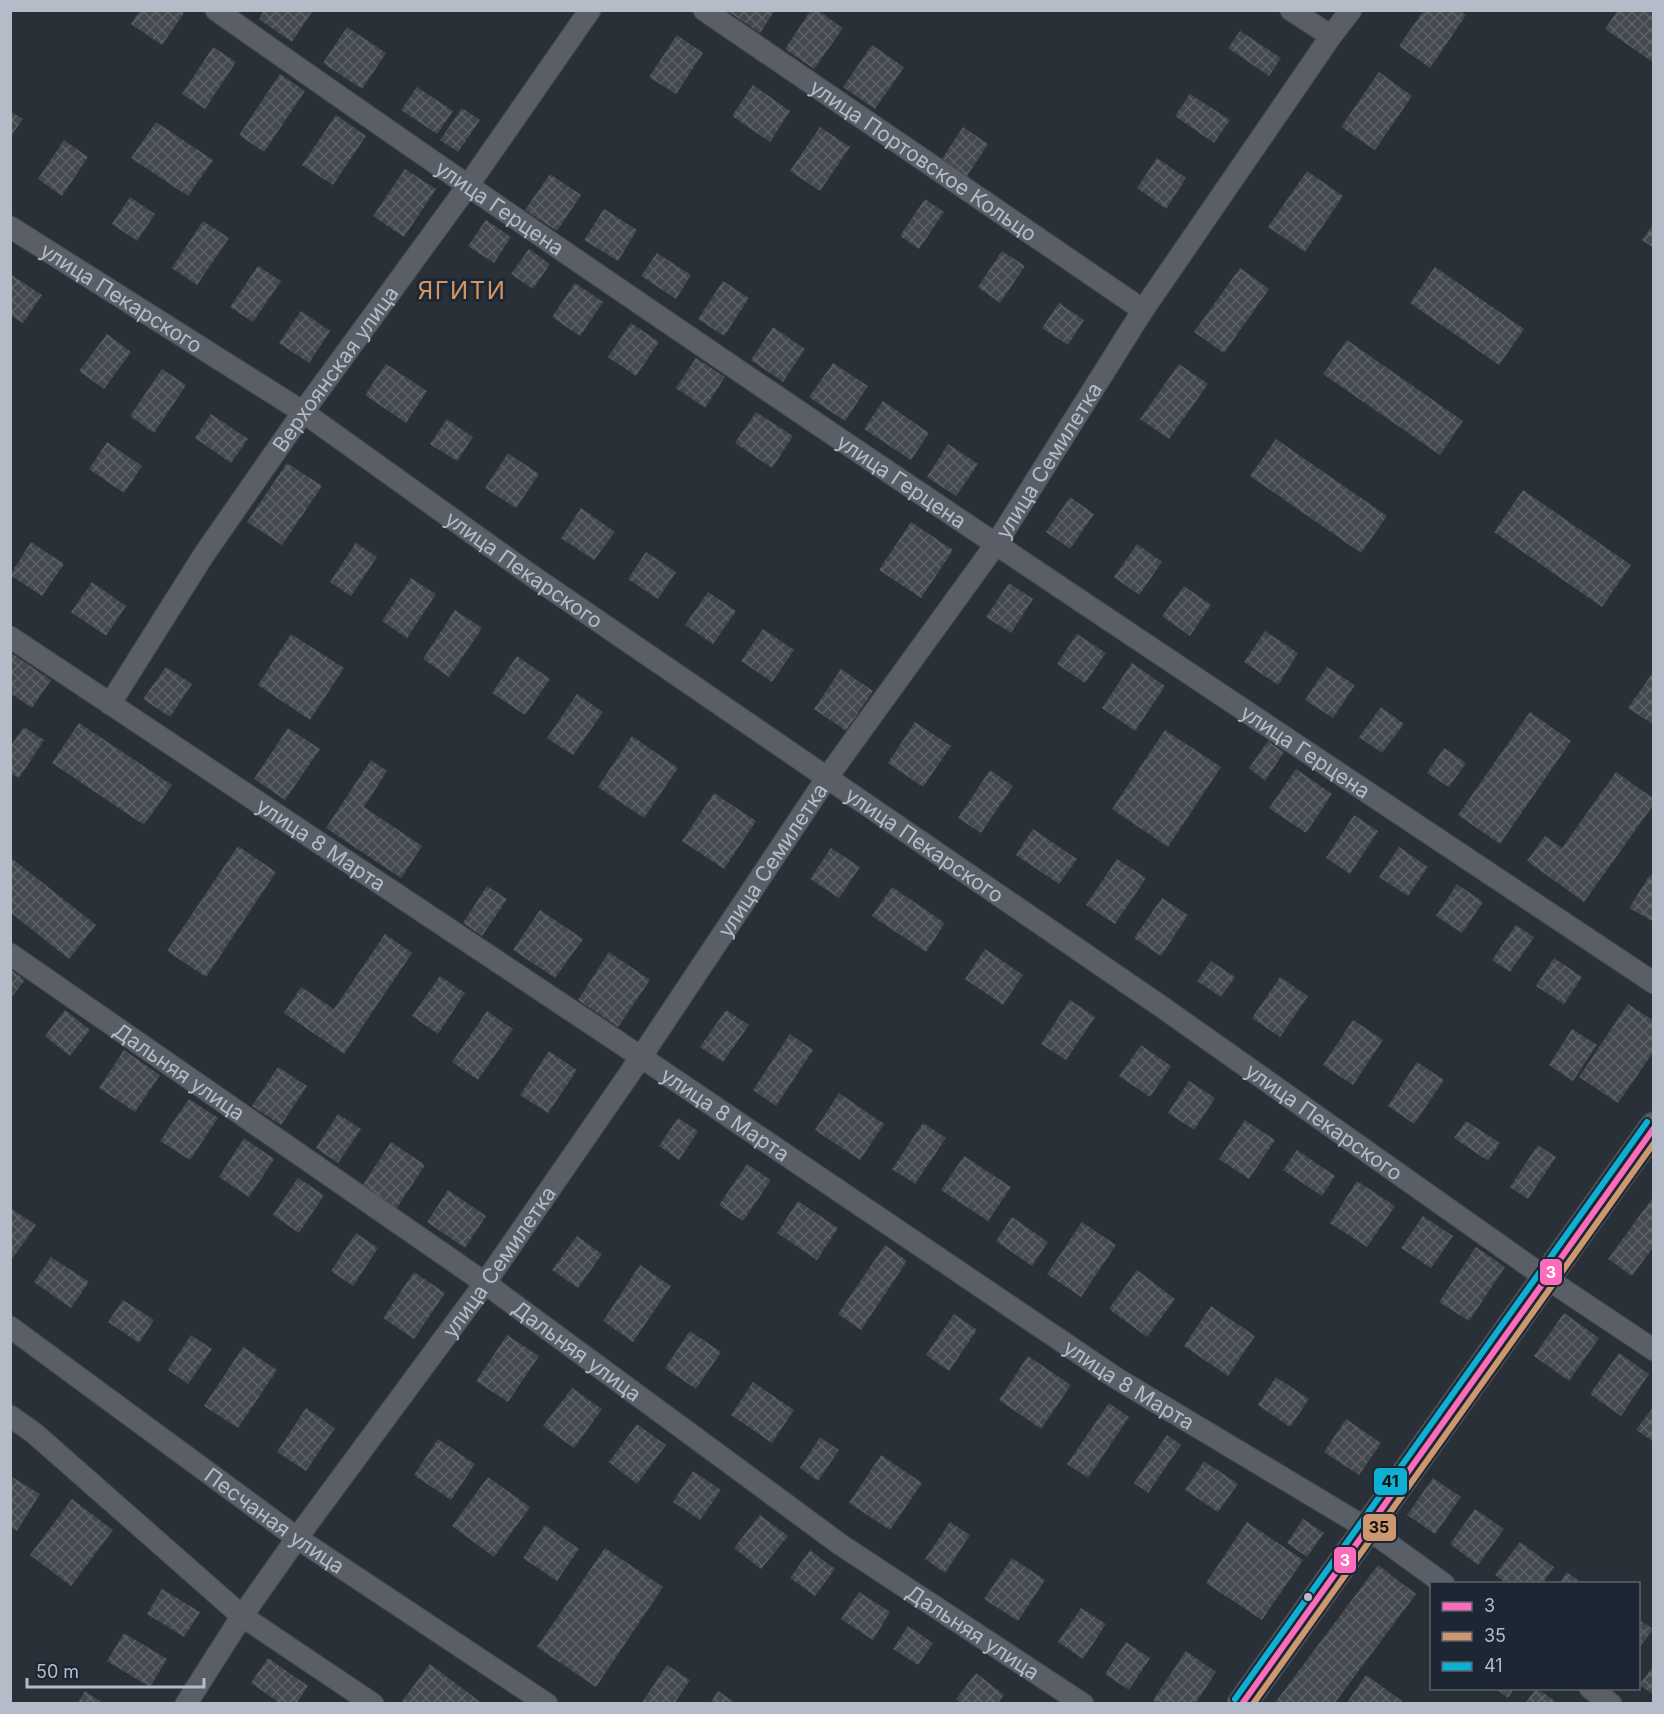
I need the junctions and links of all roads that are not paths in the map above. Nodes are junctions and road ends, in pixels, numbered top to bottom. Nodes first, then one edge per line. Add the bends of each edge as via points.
1 (216, 10) edge
2 (590, 10) edge
3 (704, 10) edge
4 (1291, 10) edge
5 (1351, 10) edge
6 (1331, 36) junction
7 (467, 187) junction
8 (10, 227) edge
9 (1143, 310) junction
10 (303, 412) junction
11 (996, 544) junction
12 (10, 638) edge
13 (110, 704) junction
14 (826, 779) junction
15 (10, 954) edge
16 (1653, 983) edge
17 (641, 1056) junction
18 (1653, 1126) edge
19 (1546, 1278) junction
20 (485, 1282) junction
21 (10, 1327) edge
22 (1653, 1350) edge
23 (10, 1416) edge
24 (1368, 1529) junction
25 (297, 1538) junction
26 (1441, 1582) edge
27 (242, 1616) junction
28 (1591, 1690) edge
29 (186, 1704) edge
30 (373, 1704) edge
31 (547, 1704) edge
32 (1083, 1704) edge
33 (1242, 1704) edge
34 (1611, 1704) edge

1 - 7 street, улица Герцена
2 - 7 street, Верхоянская улица
3 - 9 street, улица Портовское Кольцо
4 - 6 street
5 - 6 street, улица Семилетка
6 - 9 street, улица Семилетка
7 - 10 street, Верхоянская улица
7 - 11 street, улица Герцена
8 - 10 street, улица Пекарского
9 - 11 street, улица Семилетка
10 - 13 street, Верхоянская улица via 203,556
10 - 14 street, улица Пекарского via 537,580
11 - 14 street, улица Семилетка
11 - 16 street, улица Герцена
12 - 13 street, улица 8 Марта
13 - 17 street, улица 8 Марта
14 - 17 street, улица Семилетка
14 - 19 street, улица Пекарского via 1162,1007
15 - 20 street, Дальняя улица
17 - 20 street, улица Семилетка
17 - 24 street, улица 8 Марта via 1116,1378
18 - 19 main road
19 - 22 street, улица Пекарского
19 - 24 main road
20 - 25 street, улица Семилетка
20 - 32 street, Дальняя улица via 841,1545
21 - 25 street, Песчаная улица
23 - 27 street
24 - 26 street, улица 8 Марта
24 - 33 main road
25 - 27 street, улица Семилетка
25 - 31 street, Песчаная улица
27 - 29 street, улица Семилетка
27 - 30 street
28 - 34 street

